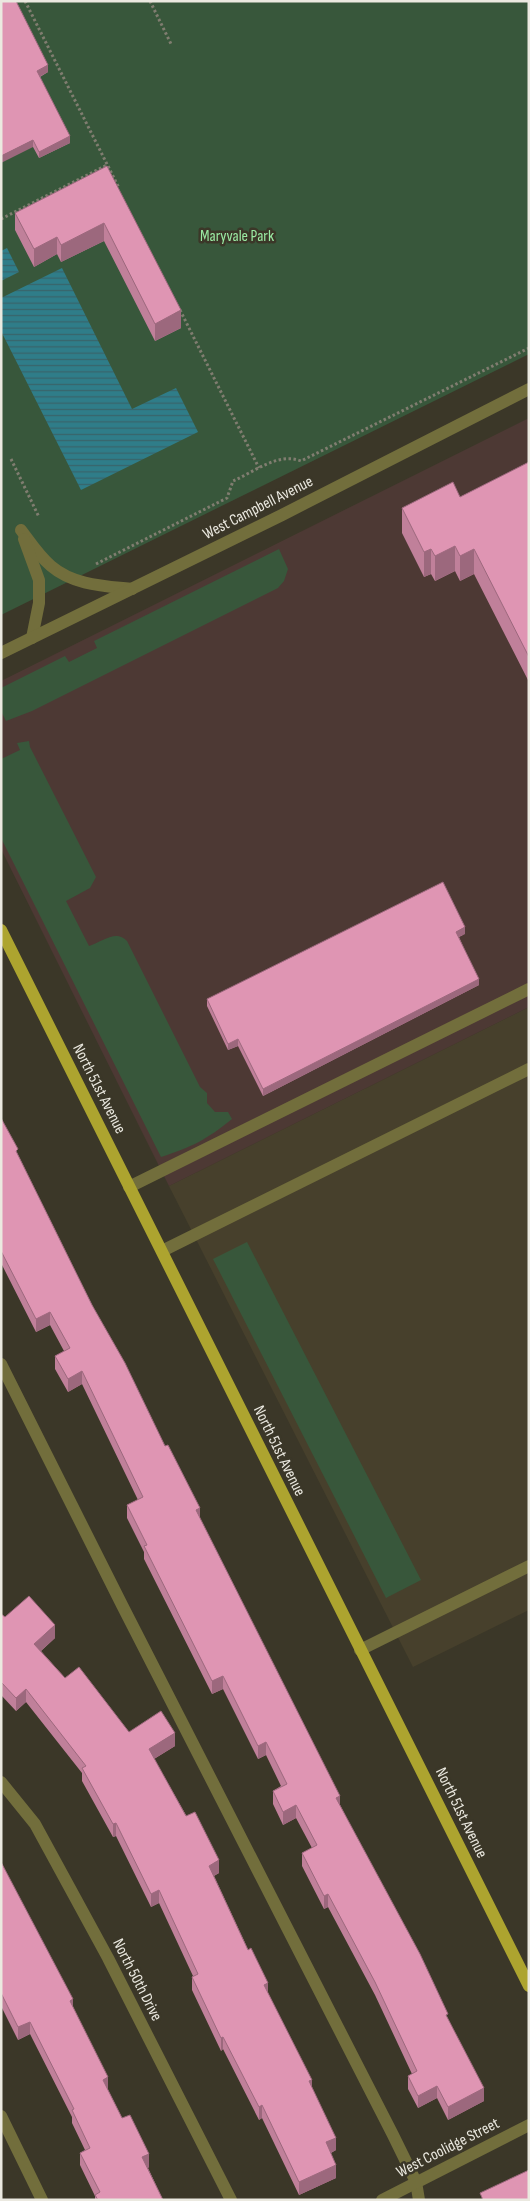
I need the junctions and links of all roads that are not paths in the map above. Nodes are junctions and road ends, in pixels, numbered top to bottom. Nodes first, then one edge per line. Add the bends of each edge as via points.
1 (529, 389) edge
2 (132, 589) junction
3 (32, 638) junction
4 (1, 653) edge
5 (1, 930) edge
6 (529, 989) edge
7 (529, 1069) edge
8 (129, 1187) junction
9 (162, 1251) junction
10 (1, 1364) edge
11 (529, 1566) edge
12 (360, 1650) junction
13 (1, 1782) edge
14 (529, 1986) edge
15 (1, 2116) edge
16 (529, 2125) edge
17 (416, 2182) junction
18 (42, 2200) edge
19 (231, 2200) edge
20 (382, 2200) edge
21 (420, 2200) edge

1 - 2 street, West Campbell Avenue
2 - 3 street, West Campbell Avenue
2 - 3 street via 70,579 50,566 20,530 39,580 39,603
3 - 4 street, West Campbell Avenue
5 - 8 main road, North 51st Avenue
6 - 8 street
7 - 9 street
8 - 9 main road, North 51st Avenue
9 - 12 main road, North 51st Avenue
10 - 17 street
11 - 12 street
12 - 14 main road, North 51st Avenue
13 - 19 street, North 50th Drive via 40,1832
15 - 18 street
16 - 17 street, West Coolidge Street
17 - 20 street, West Coolidge Street
17 - 21 street

